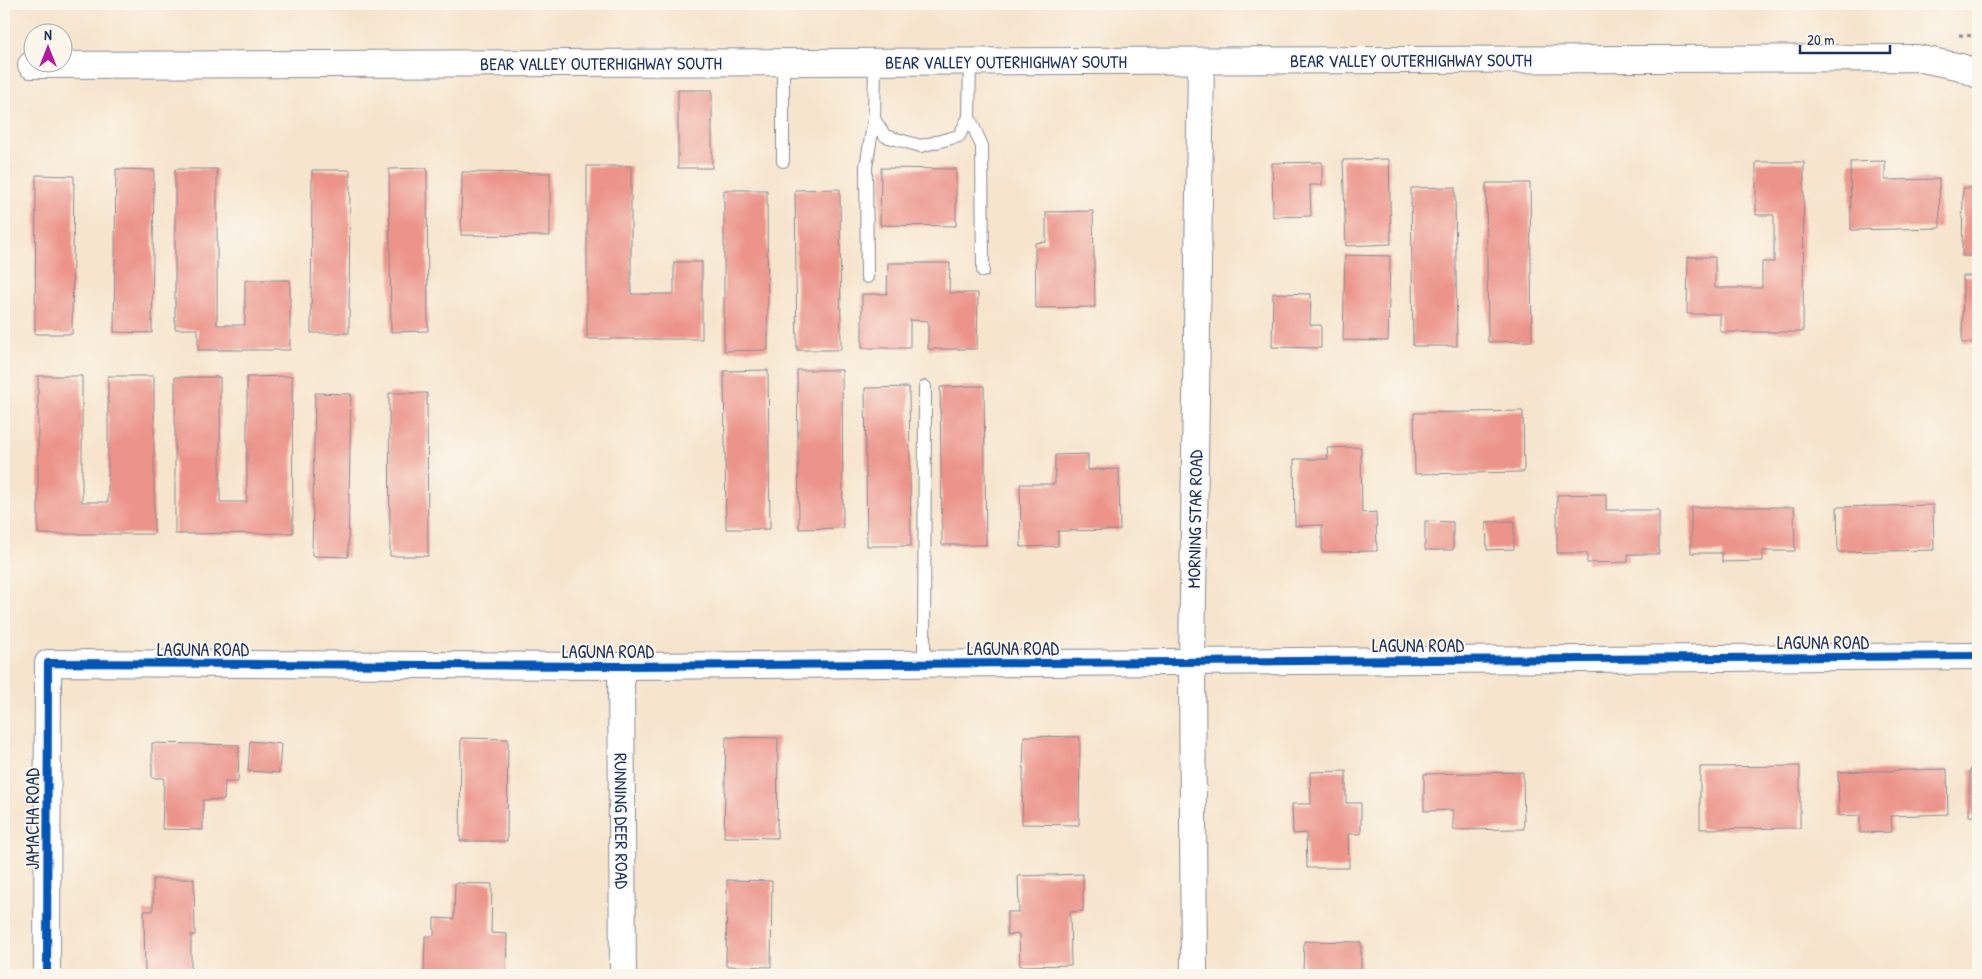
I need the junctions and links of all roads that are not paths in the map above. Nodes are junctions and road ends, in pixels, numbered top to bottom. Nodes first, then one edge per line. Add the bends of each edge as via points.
1 (875, 62) junction
2 (970, 62) junction
3 (1202, 62) junction
4 (783, 63) junction
5 (72, 65) edge
6 (1978, 75) edge
7 (969, 117) junction
8 (874, 120) junction
9 (783, 162) dead end
10 (984, 271) dead end
11 (866, 277) dead end
12 (925, 387) dead end
13 (1978, 656) edge
14 (1192, 662) junction
15 (48, 663) joint
16 (924, 664) junction
17 (621, 666) junction
18 (47, 975) edge
19 (623, 975) edge
20 (1194, 975) edge

1 - 2 street, BEAR VALLEY OUTERHIGHWAY SOUTH
1 - 4 street, BEAR VALLEY OUTERHIGHWAY SOUTH
1 - 8 lane
2 - 3 street, BEAR VALLEY OUTERHIGHWAY SOUTH
2 - 7 lane
3 - 6 street, BEAR VALLEY OUTERHIGHWAY SOUTH via 1917,58 1961,67
3 - 14 street, MORNING STAR ROAD
4 - 5 street, BEAR VALLEY OUTERHIGHWAY SOUTH
4 - 9 lane
7 - 8 lane via 959,136 921,146 885,136
7 - 10 lane via 982,146
8 - 11 lane via 866,168
12 - 16 lane
13 - 14 street, LAGUNA ROAD
14 - 16 street, LAGUNA ROAD
14 - 20 street, MORNING STAR ROAD
15 - 17 street, LAGUNA ROAD
15 - 18 street, JAMACHA ROAD
16 - 17 street, LAGUNA ROAD
17 - 19 street, RUNNING DEER ROAD

